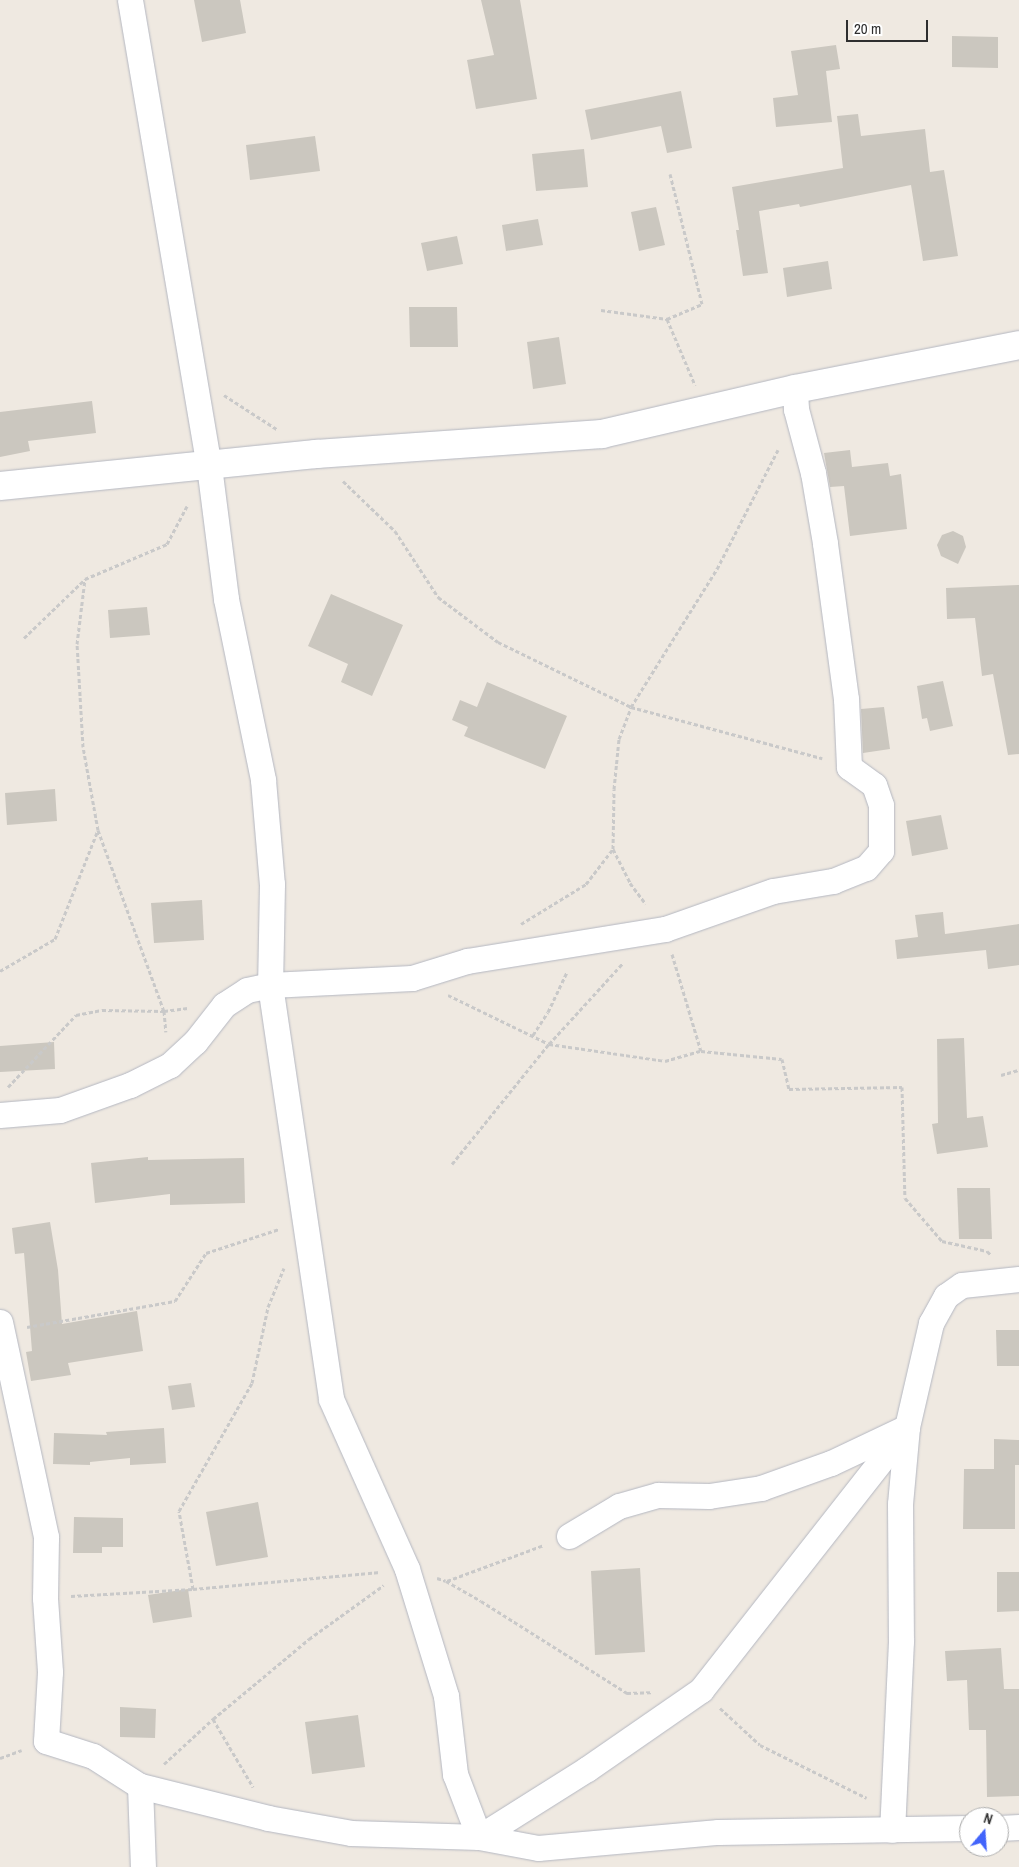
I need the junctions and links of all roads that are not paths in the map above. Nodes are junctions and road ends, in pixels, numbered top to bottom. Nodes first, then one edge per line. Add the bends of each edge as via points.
1 (130, 0) edge
2 (1019, 345) edge
3 (796, 399) junction
4 (209, 466) junction
5 (0, 486) edge
6 (270, 985) junction
7 (0, 1115) edge
8 (1018, 1279) edge
9 (1, 1327) edge
10 (907, 1427) junction
11 (569, 1536) road end
12 (140, 1786) junction
13 (892, 1820) junction
14 (959, 1827) edge
15 (479, 1837) junction
16 (143, 1867) edge

1 - 4 street
2 - 3 street
3 - 4 street via 705,409 602,434 316,454
3 - 6 street via 825,543 846,699 849,767 874,785 881,805 880,851 866,868 833,881 772,891 665,929 467,961 412,978
4 - 5 street
4 - 6 street via 226,599 263,780 272,884
6 - 7 street via 247,990 224,1005 195,1042 170,1065 130,1085 60,1110
6 - 15 street via 331,1399 406,1569 446,1696 455,1774
8 - 10 street via 962,1285 946,1296 932,1323
9 - 12 street via 46,1537 45,1598 50,1672 46,1740 93,1756
10 - 11 street via 831,1463 761,1488 709,1496 658,1494 619,1506
10 - 13 street via 900,1504 901,1641
10 - 15 street via 700,1690 587,1769
12 - 15 street via 268,1818 351,1833
12 - 16 street
13 - 14 street
13 - 15 street via 538,1848

